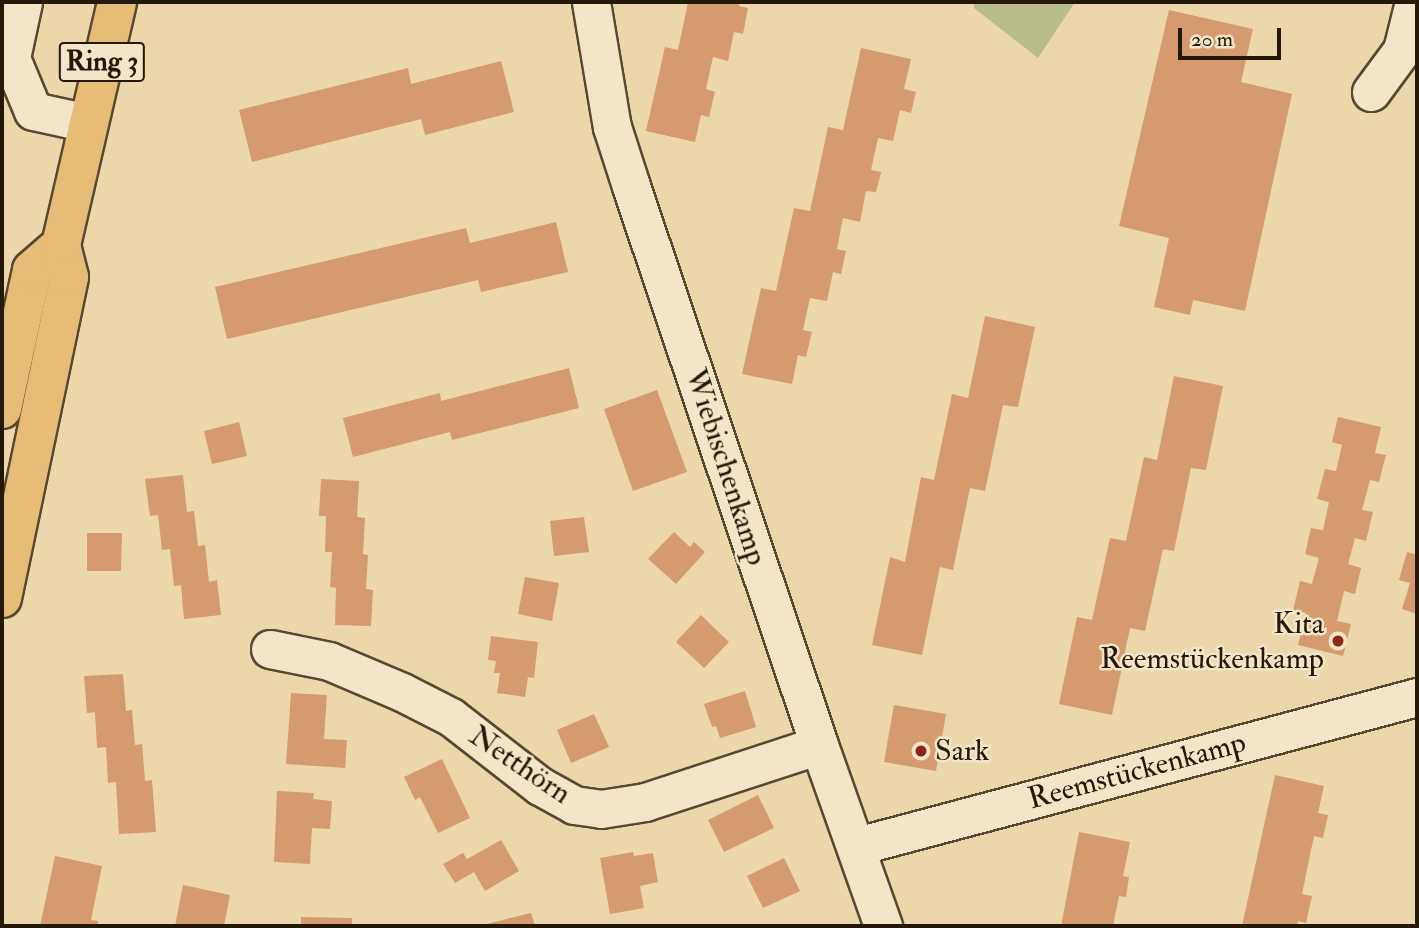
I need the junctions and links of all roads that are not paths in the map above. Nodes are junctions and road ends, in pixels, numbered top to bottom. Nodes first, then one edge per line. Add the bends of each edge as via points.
1 (23, 2) edge
2 (117, 2) edge
3 (591, 2) edge
4 (1414, 2) edge
5 (1371, 92) dead end
6 (88, 123) junction
7 (61, 245) junction
8 (2, 410) edge
9 (2, 598) edge
10 (270, 649) dead end
11 (1417, 697) edge
12 (819, 745) junction
13 (857, 846) junction
14 (883, 926) edge

1 - 6 street via 11,58 33,111
2 - 6 main road, Ring 3
3 - 12 street, Wiebischenkamp via 612,127
4 - 5 street via 1402,50
6 - 7 main road, Ring 3
7 - 8 main road via 32,270
7 - 9 main road, Ring 3 via 69,277
10 - 12 street, Netthörn via 329,661 402,692 451,718 540,786 574,805 601,809 645,802
11 - 13 street, Reemstückenkamp
12 - 13 street, Wiebischenkamp
13 - 14 street, Wiebischenkamp

